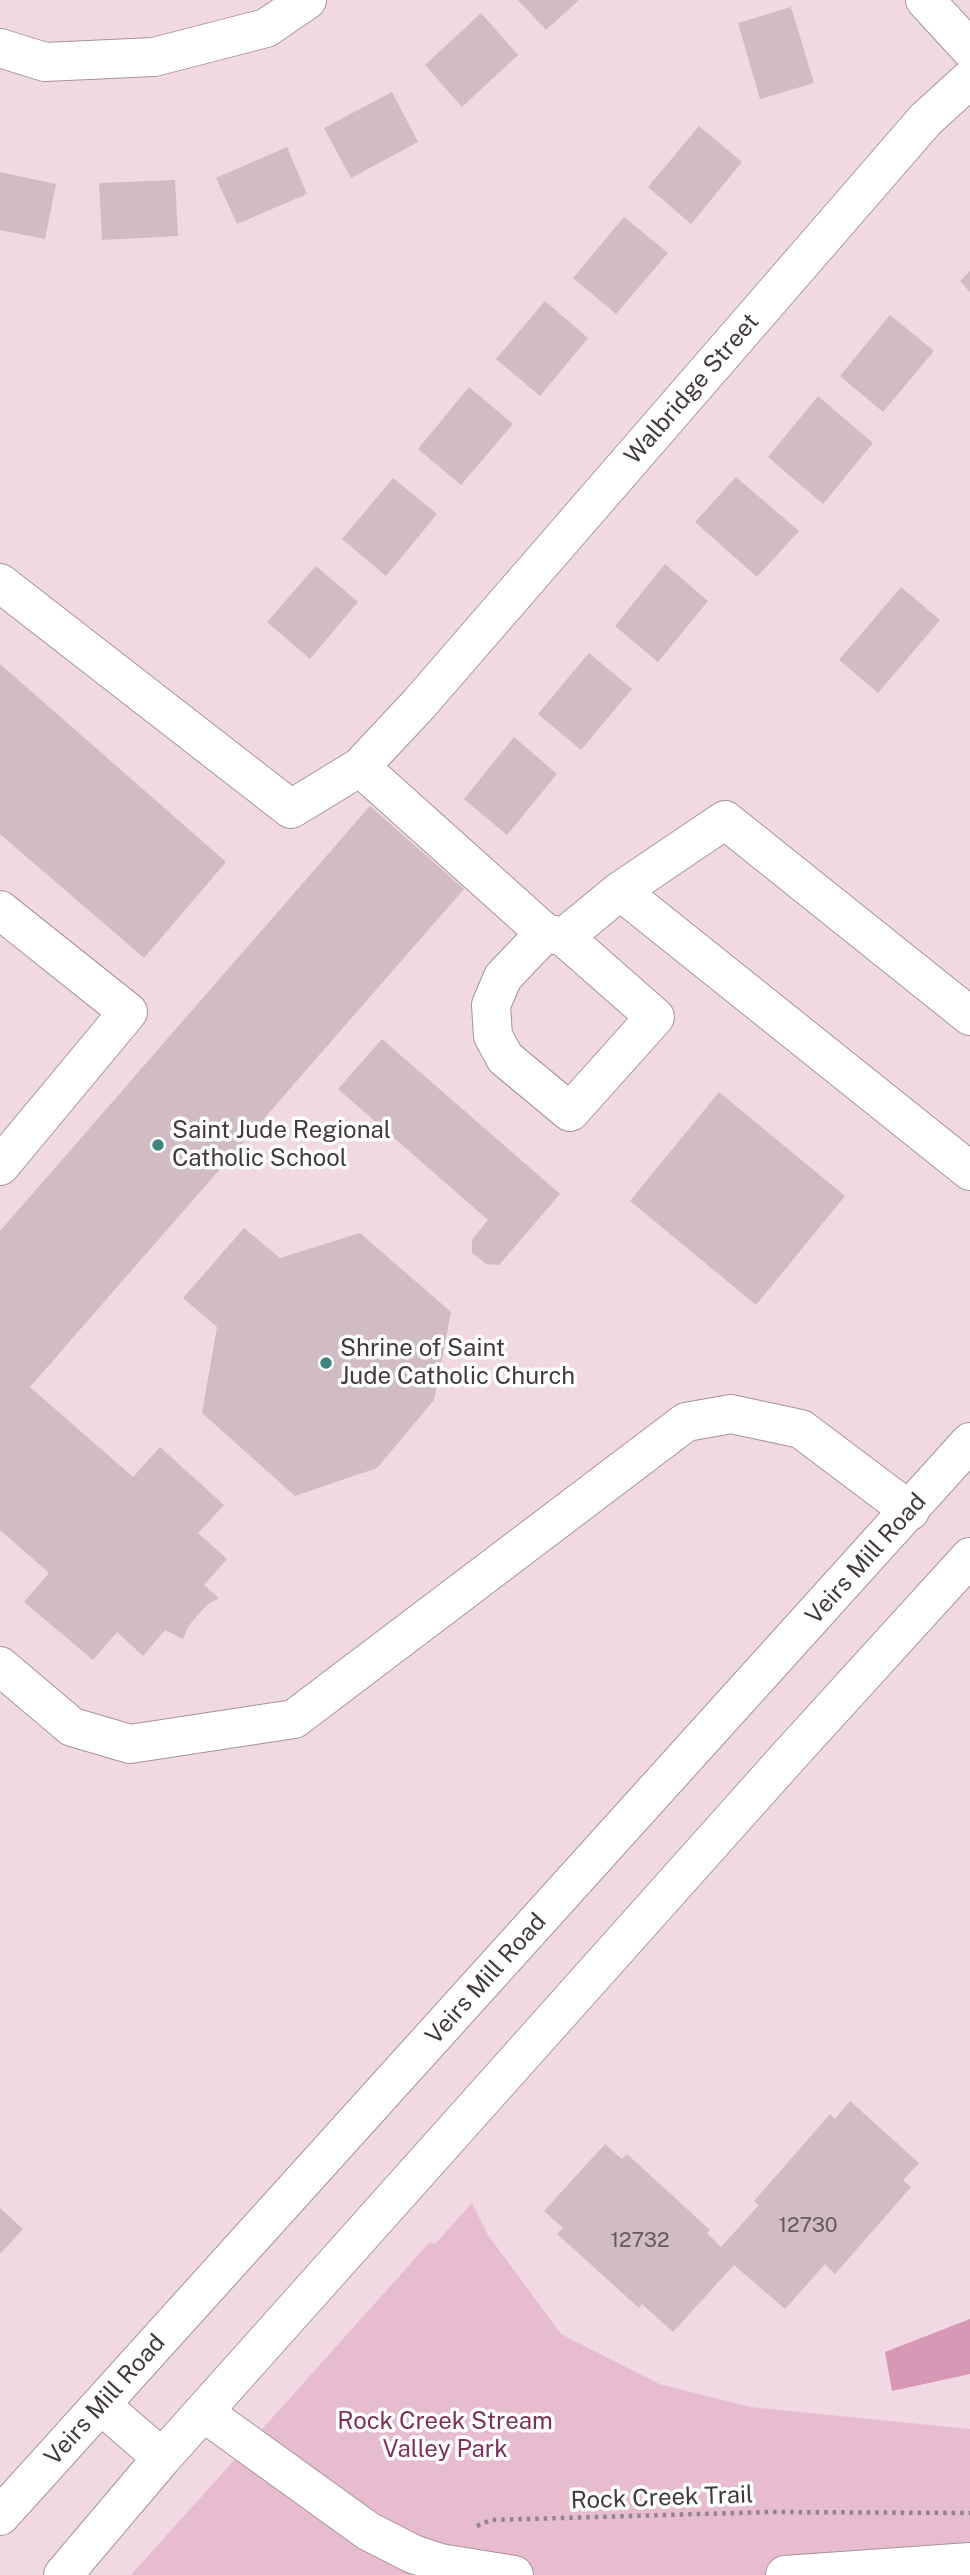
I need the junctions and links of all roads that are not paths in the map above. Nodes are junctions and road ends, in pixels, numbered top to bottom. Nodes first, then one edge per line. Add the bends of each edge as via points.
1 (307, 0) edge
2 (926, 0) edge
3 (0, 48) edge
4 (970, 49) edge
5 (970, 79) edge
6 (0, 583) edge
7 (360, 767) junction
8 (620, 891) junction
9 (0, 910) edge
10 (970, 1016) edge
11 (0, 1166) edge
12 (970, 1171) edge
13 (970, 1442) edge
14 (910, 1511) junction
15 (970, 1557) edge
16 (0, 1665) edge
17 (101, 2405) junction
18 (203, 2412) junction
19 (162, 2458) junction
20 (0, 2516) edge
21 (970, 2562) edge
22 (63, 2575) edge
23 (514, 2575) edge
24 (785, 2575) edge

1 - 3 main road via 266,28 154,57 45,62
2 - 4 main road
5 - 7 main road, Walbridge Street via 926,119
6 - 7 main road, Walbridge Street via 291,809
7 - 8 main road via 554,935
8 - 10 main road via 725,820
8 - 12 main road
9 - 11 main road via 128,1012
13 - 14 main road, Veirs Mill Road
14 - 16 main road via 801,1429 732,1413 686,1422 294,1720 130,1744 72,1727
14 - 17 main road, Veirs Mill Road
15 - 18 main road
17 - 19 main road
17 - 20 main road, Veirs Mill Road
18 - 19 main road
18 - 23 main road via 368,2531 440,2563
19 - 22 main road
21 - 24 main road

